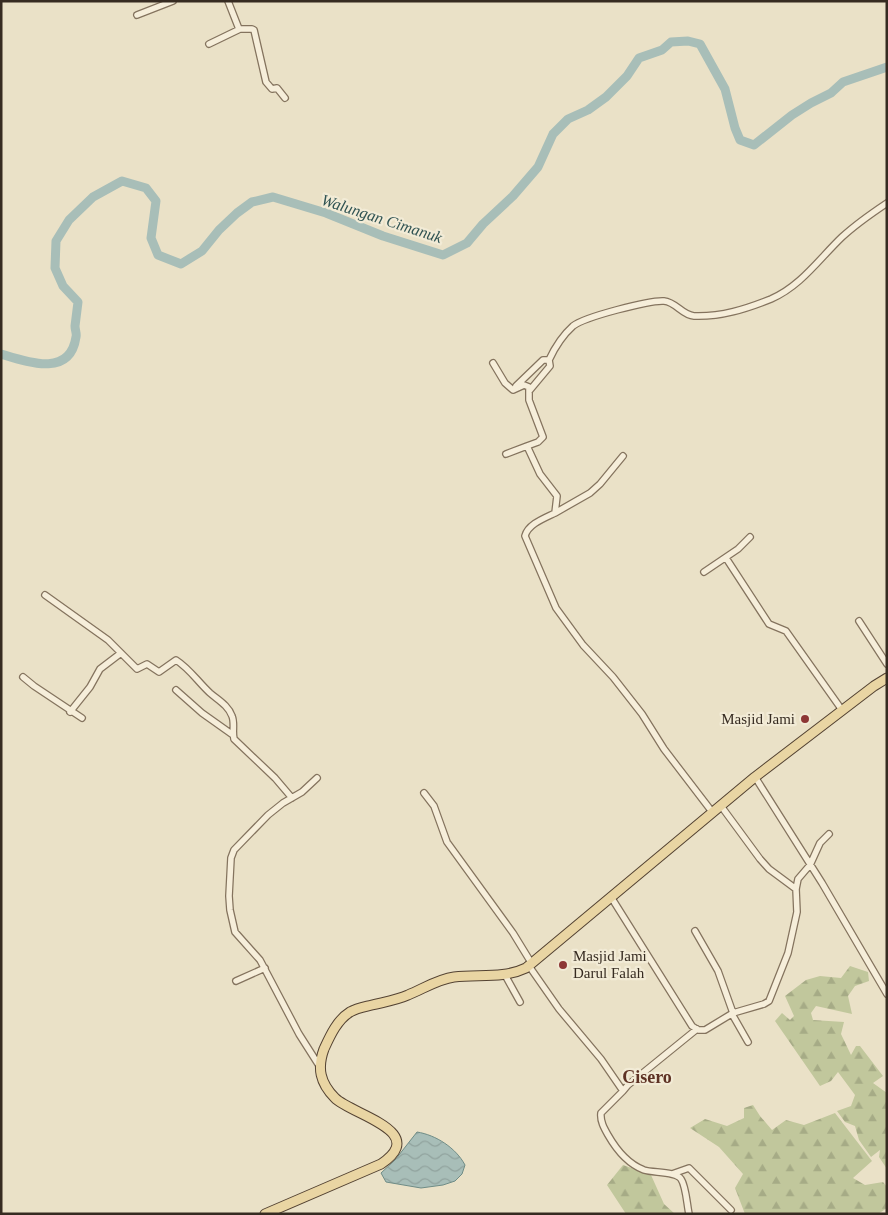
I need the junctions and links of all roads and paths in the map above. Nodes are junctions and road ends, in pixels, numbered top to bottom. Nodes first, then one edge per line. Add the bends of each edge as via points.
1 (173, 1) edge
2 (228, 1) edge
3 (137, 15) dead end
4 (240, 29) junction
5 (209, 44) dead end
6 (285, 98) dead end
7 (887, 203) edge
8 (549, 360) junction
9 (493, 363) dead end
10 (512, 390) junction
11 (530, 390) junction
12 (527, 446) junction
13 (506, 454) dead end
14 (623, 456) dead end
15 (555, 513) junction
16 (750, 537) dead end
17 (726, 558) junction
18 (704, 572) dead end
19 (45, 595) dead end
20 (859, 622) dead end
21 (121, 653) junction
22 (887, 664) edge
23 (23, 678) dead end
24 (887, 678) edge
25 (176, 690) dead end
26 (842, 710) junction
27 (70, 712) junction
28 (82, 718) dead end
29 (233, 734) junction
30 (755, 777) junction
31 (317, 778) dead end
32 (424, 793) dead end
33 (292, 798) junction
34 (722, 806) junction
35 (714, 813) junction
36 (829, 834) dead end
37 (810, 865) junction
38 (796, 889) junction
39 (611, 897) junction
40 (695, 931) dead end
41 (531, 965) junction
42 (265, 968) junction
43 (504, 975) junction
44 (236, 980) dead end
45 (887, 994) edge
46 (520, 1002) dead end
47 (733, 1014) junction
48 (697, 1029) junction
49 (748, 1042) dead end
50 (320, 1067) junction
51 (623, 1091) junction
52 (672, 1174) junction
53 (731, 1210) dead end
54 (264, 1214) edge
55 (689, 1214) edge

1 - 3 street
2 - 4 street
4 - 5 street
4 - 6 street via 253,29 266,82
7 - 8 street via 844,236 798,283 774,298 744,310 714,315 688,314 662,301 611,311 573,326
8 - 10 street via 542,360
8 - 11 street via 550,366
9 - 10 street
10 - 11 street via 526,384
11 - 12 street via 528,398 543,437
12 - 13 street
12 - 15 street via 540,474 557,496
14 - 15 street via 590,493
15 - 35 street via 531,527 525,536 556,608 642,714 664,749
16 - 17 street
17 - 18 street
17 - 26 street via 769,624 786,631
19 - 21 street
20 - 22 street
21 - 27 street via 100,669
21 - 29 street via 138,669 147,664 158,672 174,660 180,662 229,710
23 - 27 street
24 - 26 main road
25 - 29 street
26 - 30 main road
27 - 28 street
29 - 33 street via 234,739
30 - 34 main road
30 - 37 street
31 - 33 street
32 - 41 street via 434,806 447,842 513,933
33 - 42 street via 268,815 234,850 231,858 229,896 233,924
34 - 35 main road
34 - 38 street via 760,859
35 - 39 main road
36 - 37 street via 820,843
37 - 38 street via 798,880
37 - 45 street
38 - 47 street via 797,912 788,953 771,997 764,1004
39 - 41 main road
39 - 48 street via 692,1026
40 - 47 street via 718,971
41 - 43 main road
41 - 51 street via 558,1009 601,1059
42 - 44 street
42 - 50 street
43 - 46 street
43 - 50 main road via 451,977 403,997 358,1008 339,1022 328,1041
47 - 48 street via 705,1030
47 - 49 street
48 - 51 street
50 - 54 main road via 322,1081 333,1096 345,1106 389,1129 396,1138 396,1148 381,1164
51 - 52 street via 601,1113 600,1118 609,1137 634,1165
52 - 53 street via 689,1168
52 - 55 street via 683,1183

